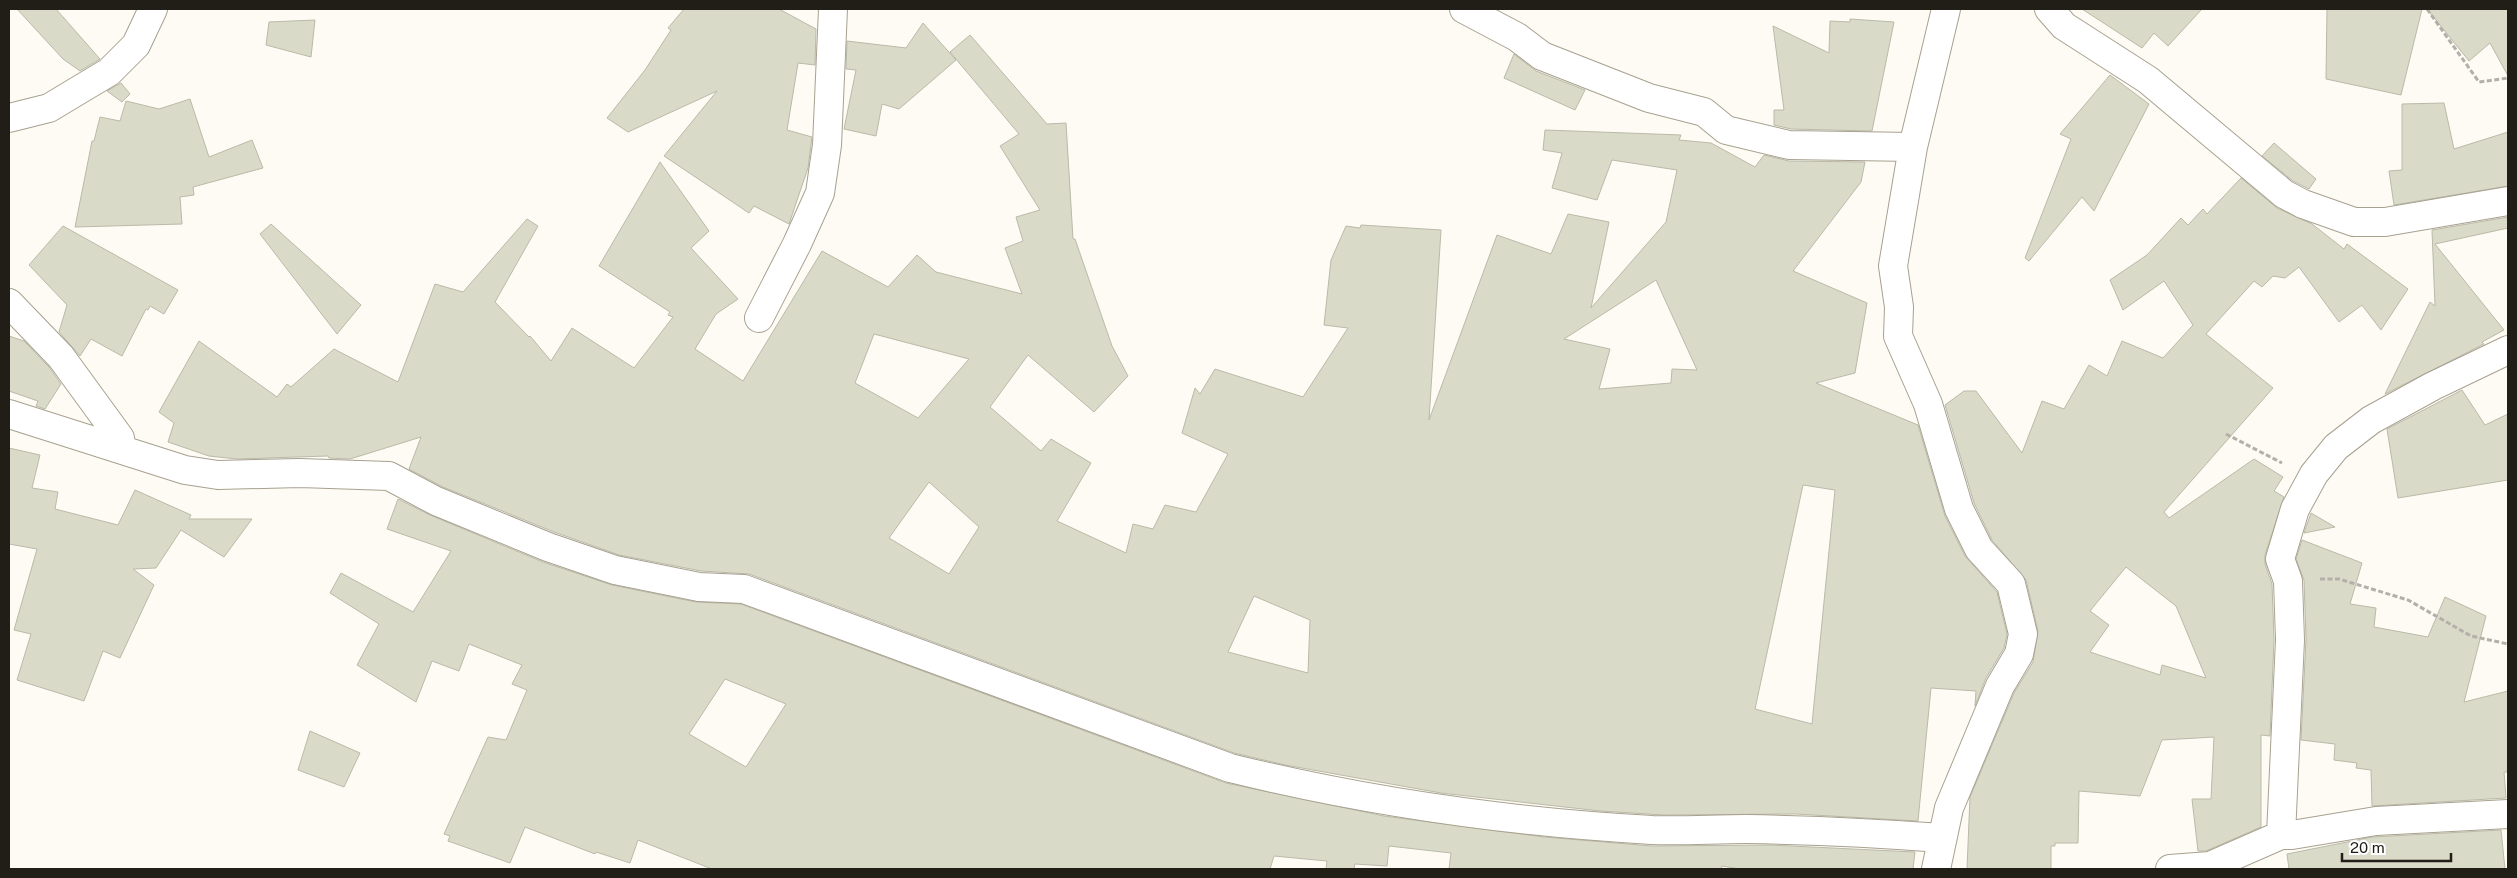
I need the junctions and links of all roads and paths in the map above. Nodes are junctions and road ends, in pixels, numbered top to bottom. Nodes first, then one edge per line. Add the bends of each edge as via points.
1 (153, 9) edge
2 (833, 9) edge
3 (1464, 9) edge
4 (1946, 9) edge
5 (2049, 9) edge
6 (2427, 9) edge
7 (2508, 78) edge
8 (9, 118) edge
9 (1913, 147) junction
10 (2508, 201) edge
11 (9, 303) edge
12 (760, 318) dead end
13 (2508, 350) edge
14 (9, 414) edge
15 (2226, 434) dead end
16 (120, 448) junction
17 (2312, 478) junction
18 (2288, 582) junction
19 (2508, 644) edge
20 (2508, 814) edge
21 (2281, 835) junction
22 (1942, 838) junction
23 (1936, 869) edge
24 (2170, 869) edge

1 - 8 street via 136,45 109,72 49,108
2 - 12 street via 827,145 820,193
3 - 9 street via 1517,37 1542,56 1649,98 1704,112 1726,130 1790,144
4 - 9 street
5 - 10 street via 2064,26 2148,80 2284,194 2302,204 2354,222 2385,222
6 - 7 path via 2479,82
9 - 22 street via 1893,266 1899,306 1898,336 1928,404 1959,508 1979,549 2011,584 2024,634 2019,654 2000,686 1949,808
11 - 16 street via 61,357 120,438
13 - 17 street via 2371,420 2336,447
14 - 16 street
15 - 17 path
16 - 22 street via 185,470 218,475 389,476 445,505 615,570 699,587 744,589 1230,768 1301,785 1406,805 1541,821 1653,830 1839,831
17 - 18 street via 2295,509 2280,559
18 - 19 path via 2339,579 2408,600 2471,636
18 - 21 street via 2290,640
20 - 21 street via 2376,821
21 - 24 street via 2210,866
22 - 23 street

